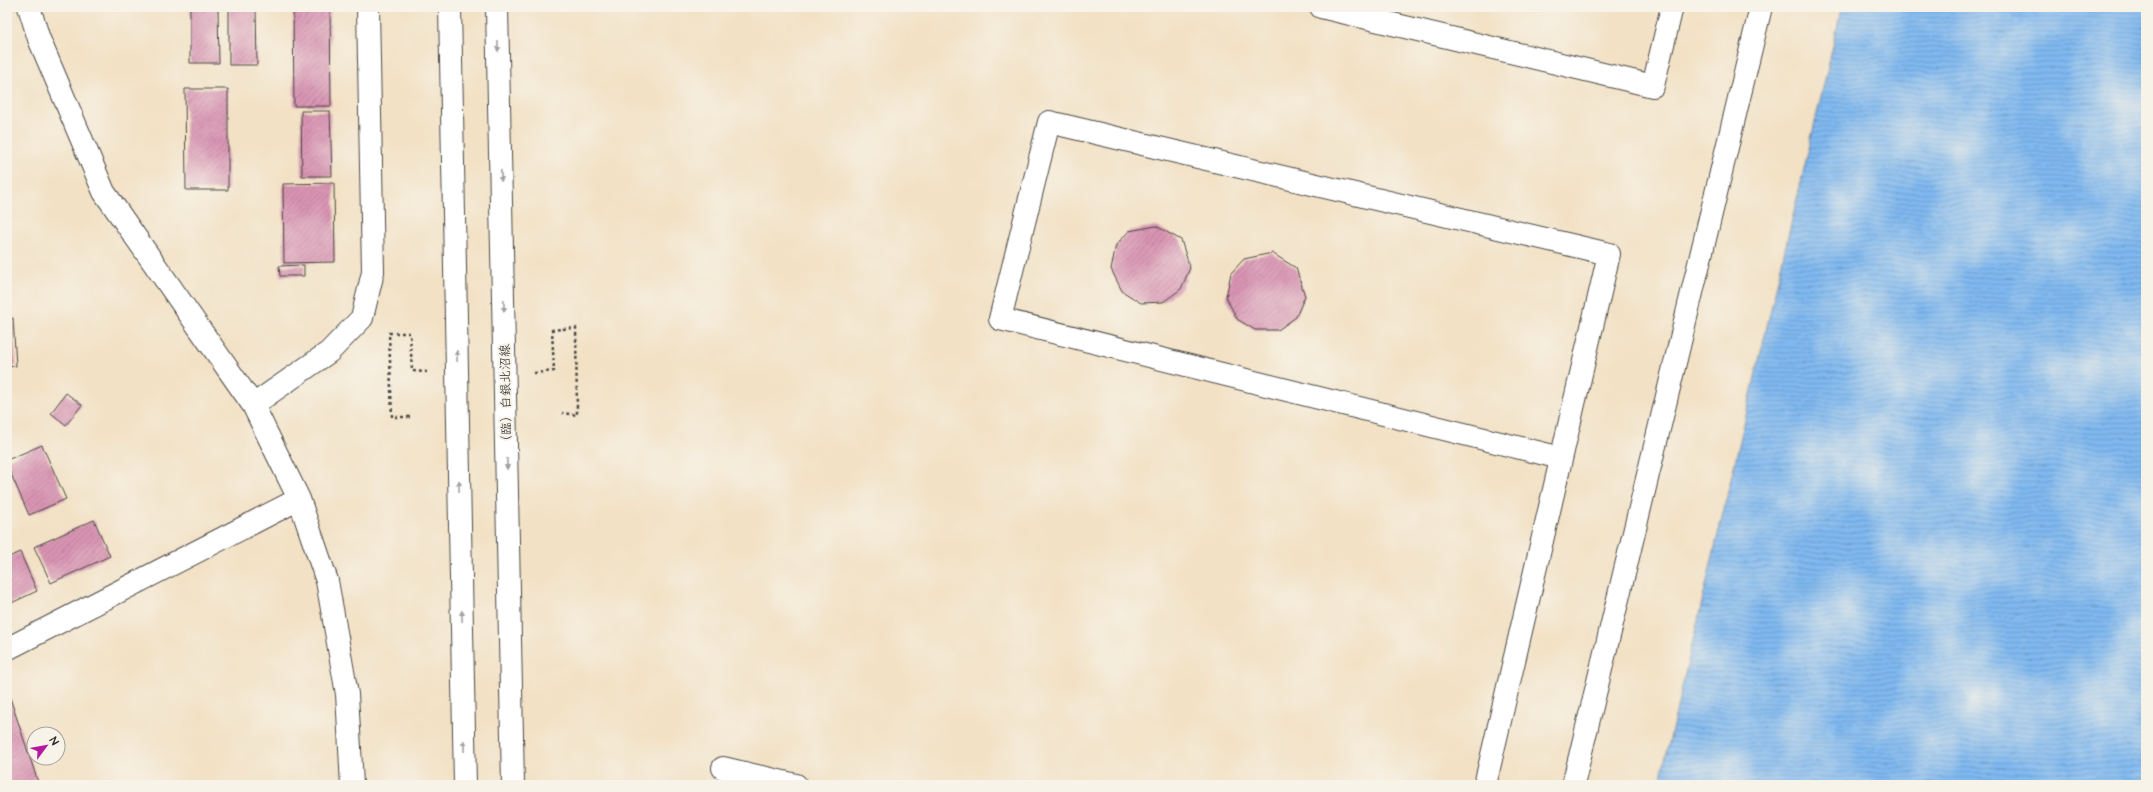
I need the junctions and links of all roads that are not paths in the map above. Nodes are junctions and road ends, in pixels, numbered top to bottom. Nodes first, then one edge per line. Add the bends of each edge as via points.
1 (29, 7) edge
2 (368, 7) edge
3 (450, 7) edge
4 (497, 7) edge
5 (1321, 7) edge
6 (1672, 7) edge
7 (1761, 7) edge
8 (253, 405) junction
9 (1561, 458) junction
10 (299, 499) junction
11 (7, 649) edge
12 (723, 768) dead end
13 (352, 785) edge
14 (465, 785) edge
15 (513, 785) edge
16 (796, 785) edge
17 (1485, 785) edge
18 (1572, 785) edge

1 - 8 street via 39,39 104,192
2 - 8 street via 373,272 362,318 329,352
14 -> 3 street
4 -> 15 street, （臨）白銀北沼線
5 - 6 street via 1653,86
7 - 18 street
8 - 10 street
9 - 9 street via 1609,254 1049,122 1000,319
9 - 17 street
10 - 11 street
10 - 13 street via 327,581 347,694
12 - 16 street

